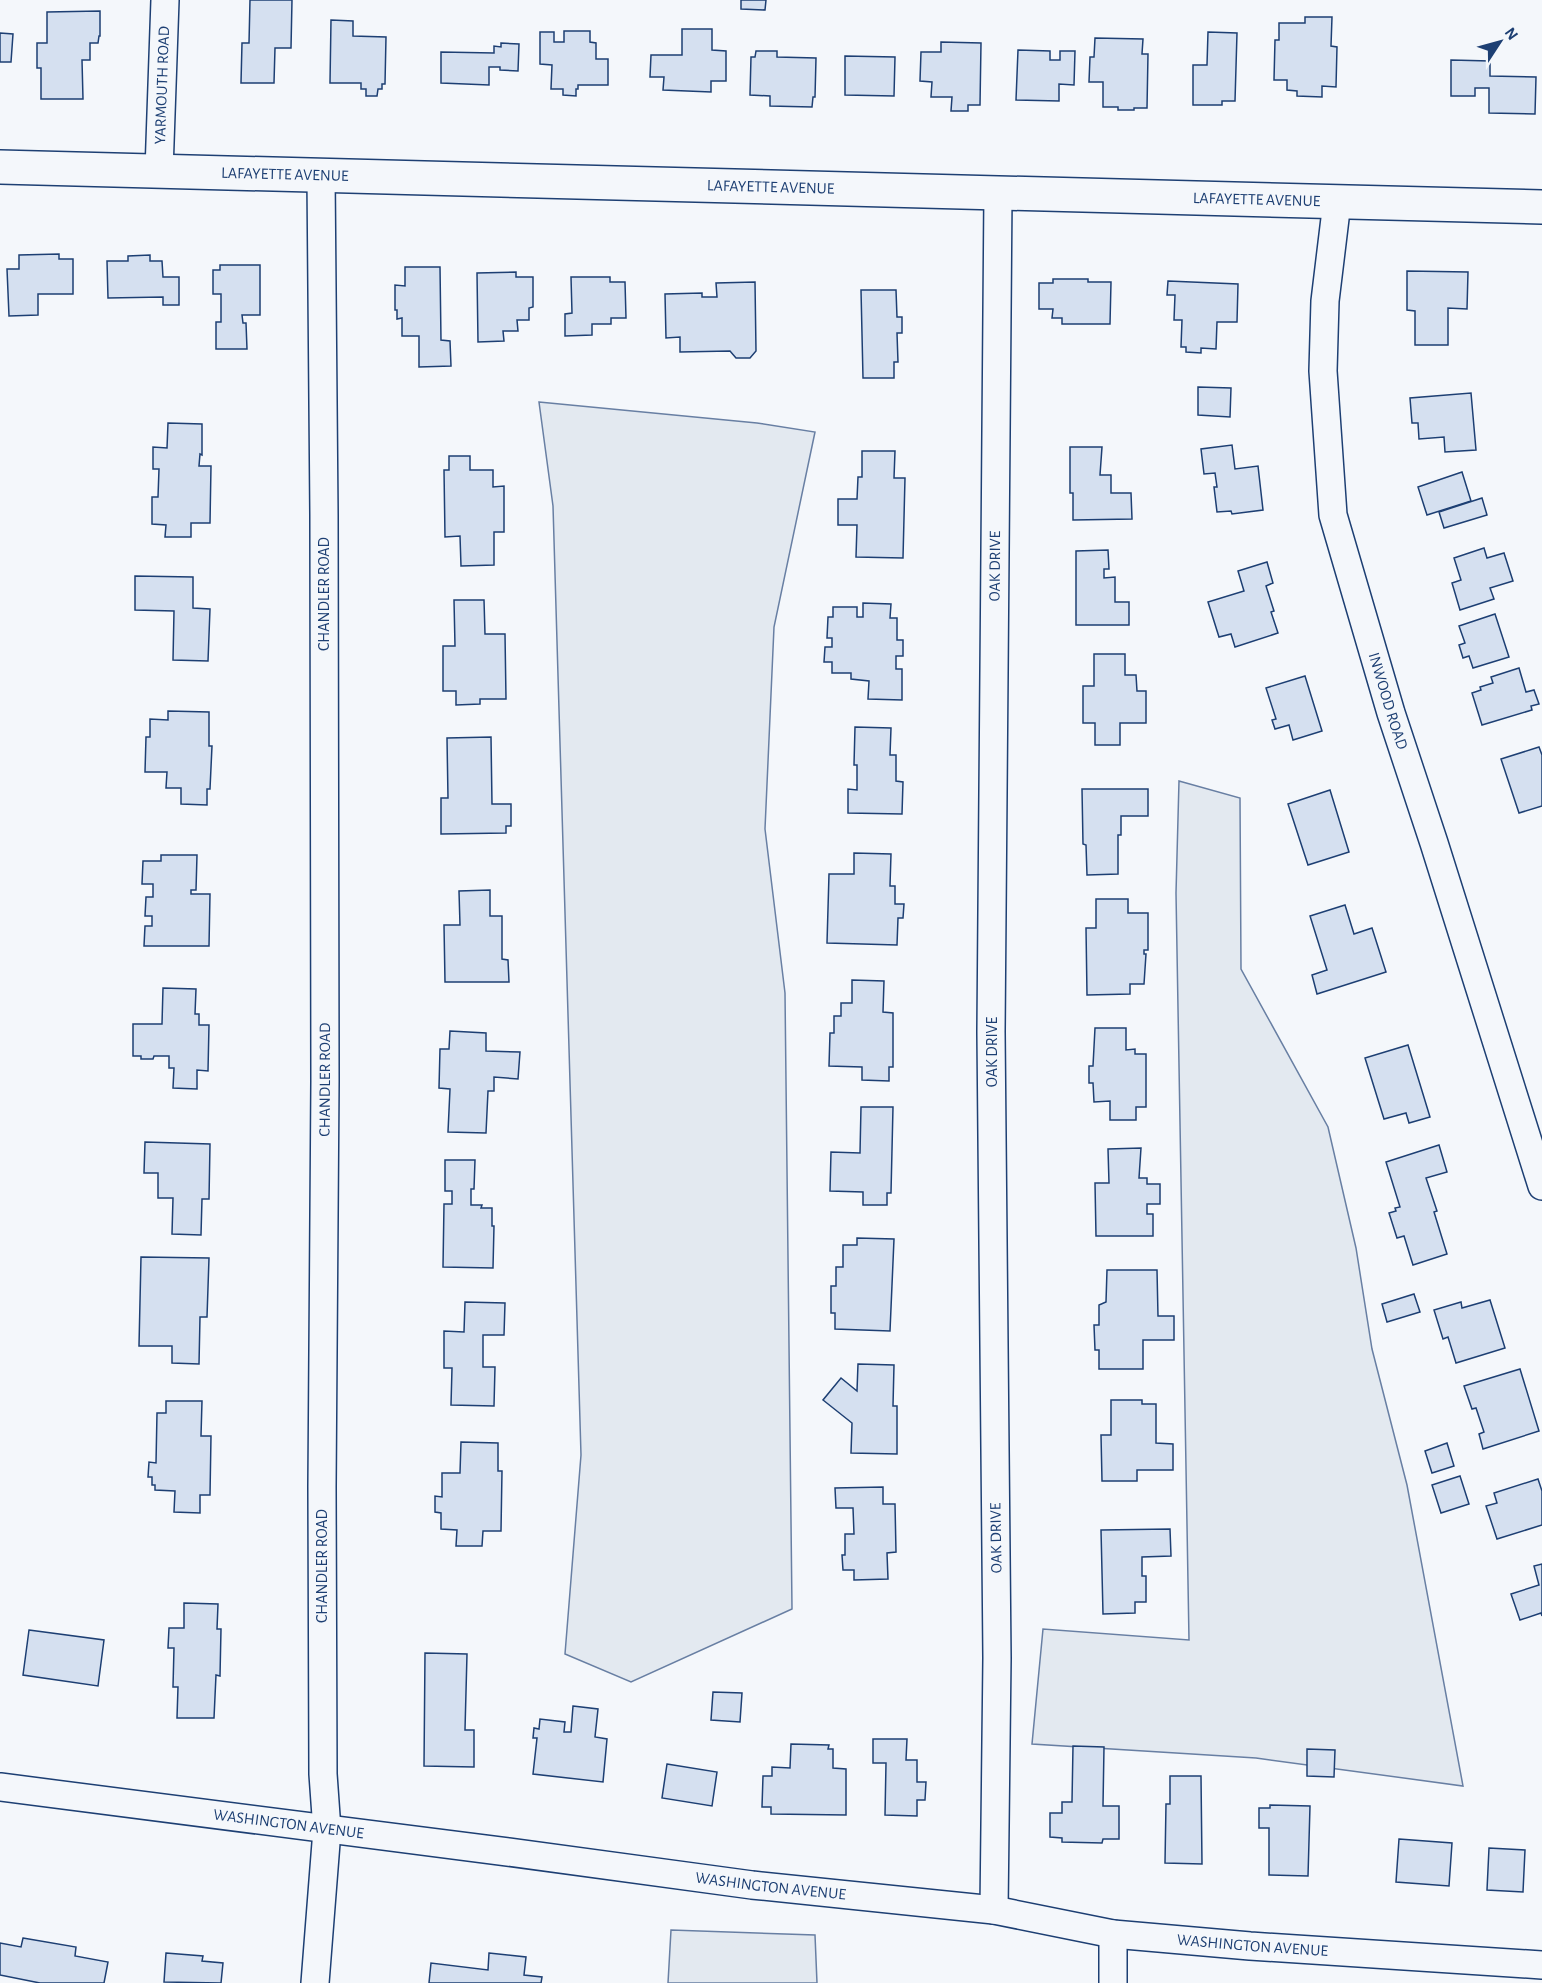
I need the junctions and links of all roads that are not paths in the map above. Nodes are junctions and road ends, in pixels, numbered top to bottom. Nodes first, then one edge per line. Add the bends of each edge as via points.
1 (165, 0) edge
2 (0, 167) edge
3 (159, 171) junction
4 (321, 176) junction
5 (998, 193) junction
6 (1337, 202) junction
7 (1542, 207) edge
8 (1542, 1186) edge
9 (0, 1787) edge
10 (327, 1830) junction
11 (994, 1910) junction
12 (1113, 1934) junction
13 (1542, 1965) edge
14 (315, 1983) edge
15 (1113, 1983) edge

1 - 3 street, YARMOUTH ROAD
2 - 3 street, LAFAYETTE AVENUE
3 - 4 street, LAFAYETTE AVENUE
4 - 5 street, LAFAYETTE AVENUE
4 - 10 street, CHANDLER ROAD via 325,1069 322,1738
5 - 6 street, LAFAYETTE AVENUE
5 - 11 street, OAK DRIVE via 992,1020 997,1658
6 - 7 street, LAFAYETTE AVENUE
6 - 8 street, INWOOD ROAD via 1325,301 1323,371 1333,515 1391,713
9 - 10 street, WASHINGTON AVENUE
10 - 11 street, WASHINGTON AVENUE via 752,1885
10 - 14 street, CHANDLER ROAD
11 - 12 street, WASHINGTON AVENUE
12 - 13 street, WASHINGTON AVENUE
12 - 15 street

